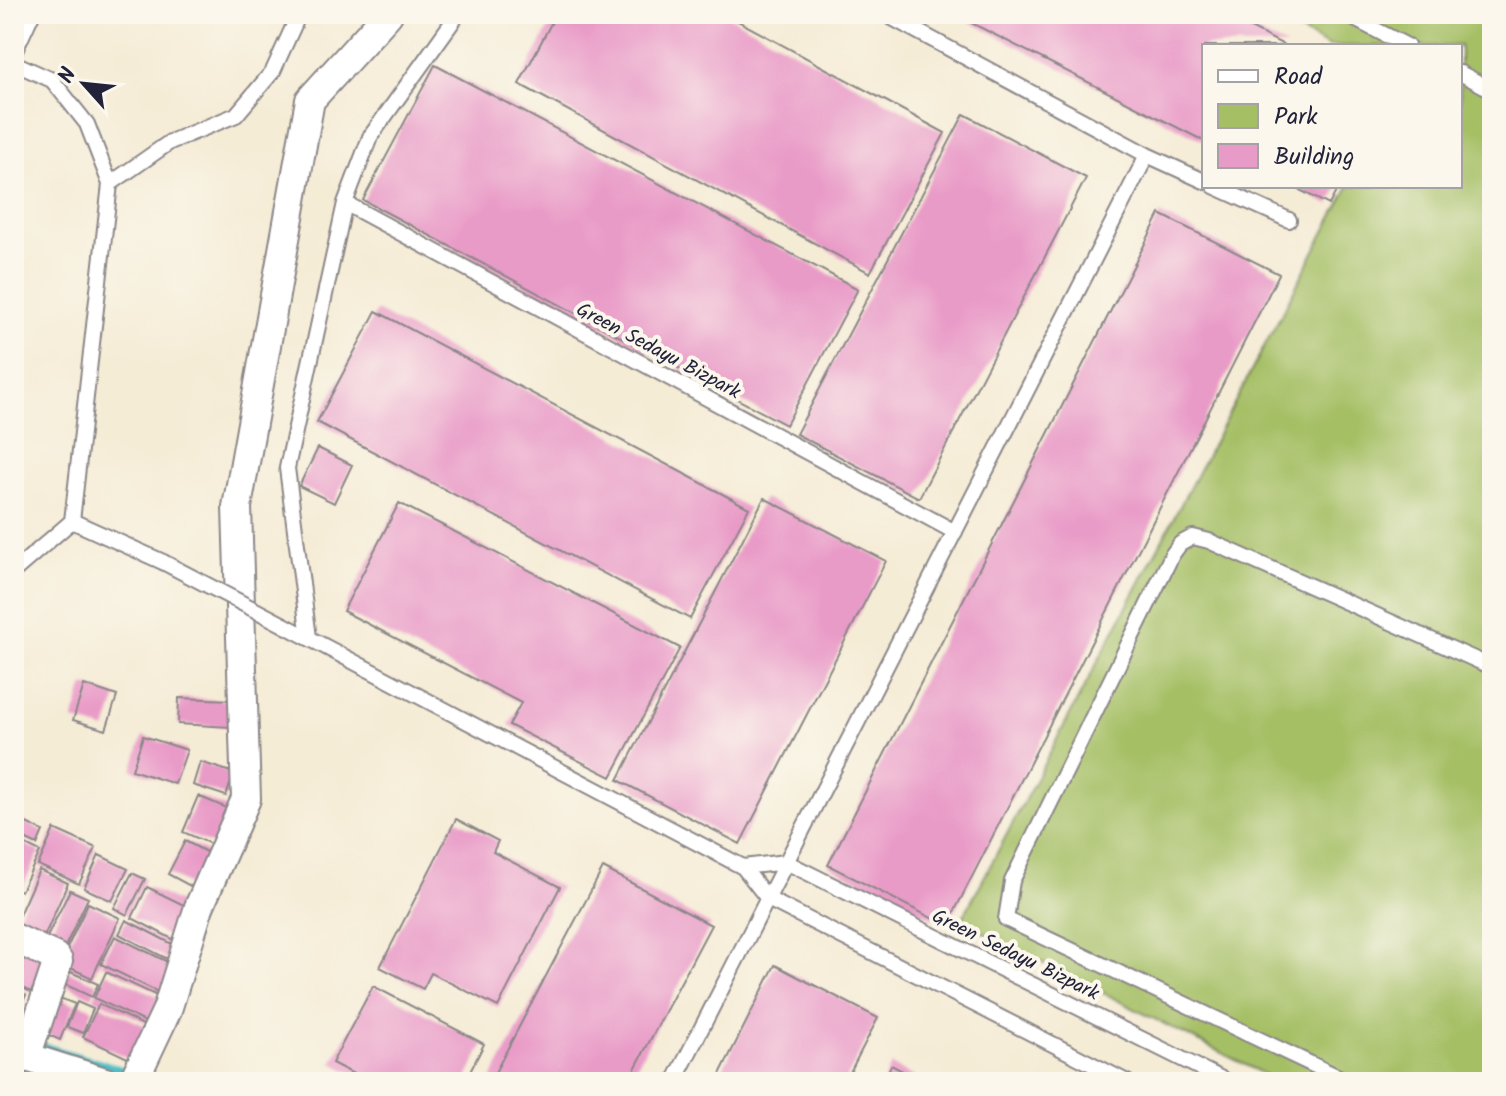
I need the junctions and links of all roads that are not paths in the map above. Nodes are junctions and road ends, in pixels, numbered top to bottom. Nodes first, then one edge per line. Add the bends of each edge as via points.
1 (32, 14) edge
2 (299, 14) edge
3 (388, 14) edge
4 (458, 14) edge
5 (885, 14) edge
6 (1345, 14) edge
7 (1403, 44) edge
8 (14, 53) edge
9 (14, 63) edge
10 (1462, 74) edge
11 (1492, 90) edge
12 (1147, 155) junction
13 (1202, 180) edge
14 (110, 184) junction
15 (1218, 188) edge
16 (345, 203) junction
17 (1289, 220) dead end
18 (72, 521) junction
19 (955, 532) junction
20 (14, 571) edge
21 (309, 638) junction
22 (1492, 667) edge
23 (786, 862) junction
24 (743, 867) junction
25 (768, 899) junction
26 (14, 938) edge
27 (25, 1049) edge
28 (136, 1075) edge
29 (105, 1082) edge
30 (674, 1082) edge
31 (1127, 1082) edge
32 (1228, 1082) edge
33 (1349, 1082) edge

1 - 8 lane
2 - 14 lane via 273,71 236,115 170,142
3 - 28 street via 310,100 237,507 246,799 199,907 167,1010
4 - 16 lane via 370,137
5 - 12 lane
6 - 7 lane
9 - 14 lane via 52,80 87,124
10 - 11 lane
12 - 13 lane
12 - 19 lane
14 - 18 lane
15 - 17 lane
16 - 19 lane, Green Sedayu Bizpark
16 - 21 lane via 287,468
18 - 20 lane
18 - 21 lane, bridge
19 - 23 lane
21 - 24 lane
22 - 33 lane via 1193,537 1172,555 1012,881 1006,919
23 - 24 lane
23 - 25 lane
23 - 32 lane, Green Sedayu Bizpark
24 - 25 lane
25 - 30 lane
25 - 31 lane
26 - 27 street via 58,961
27 - 29 street

